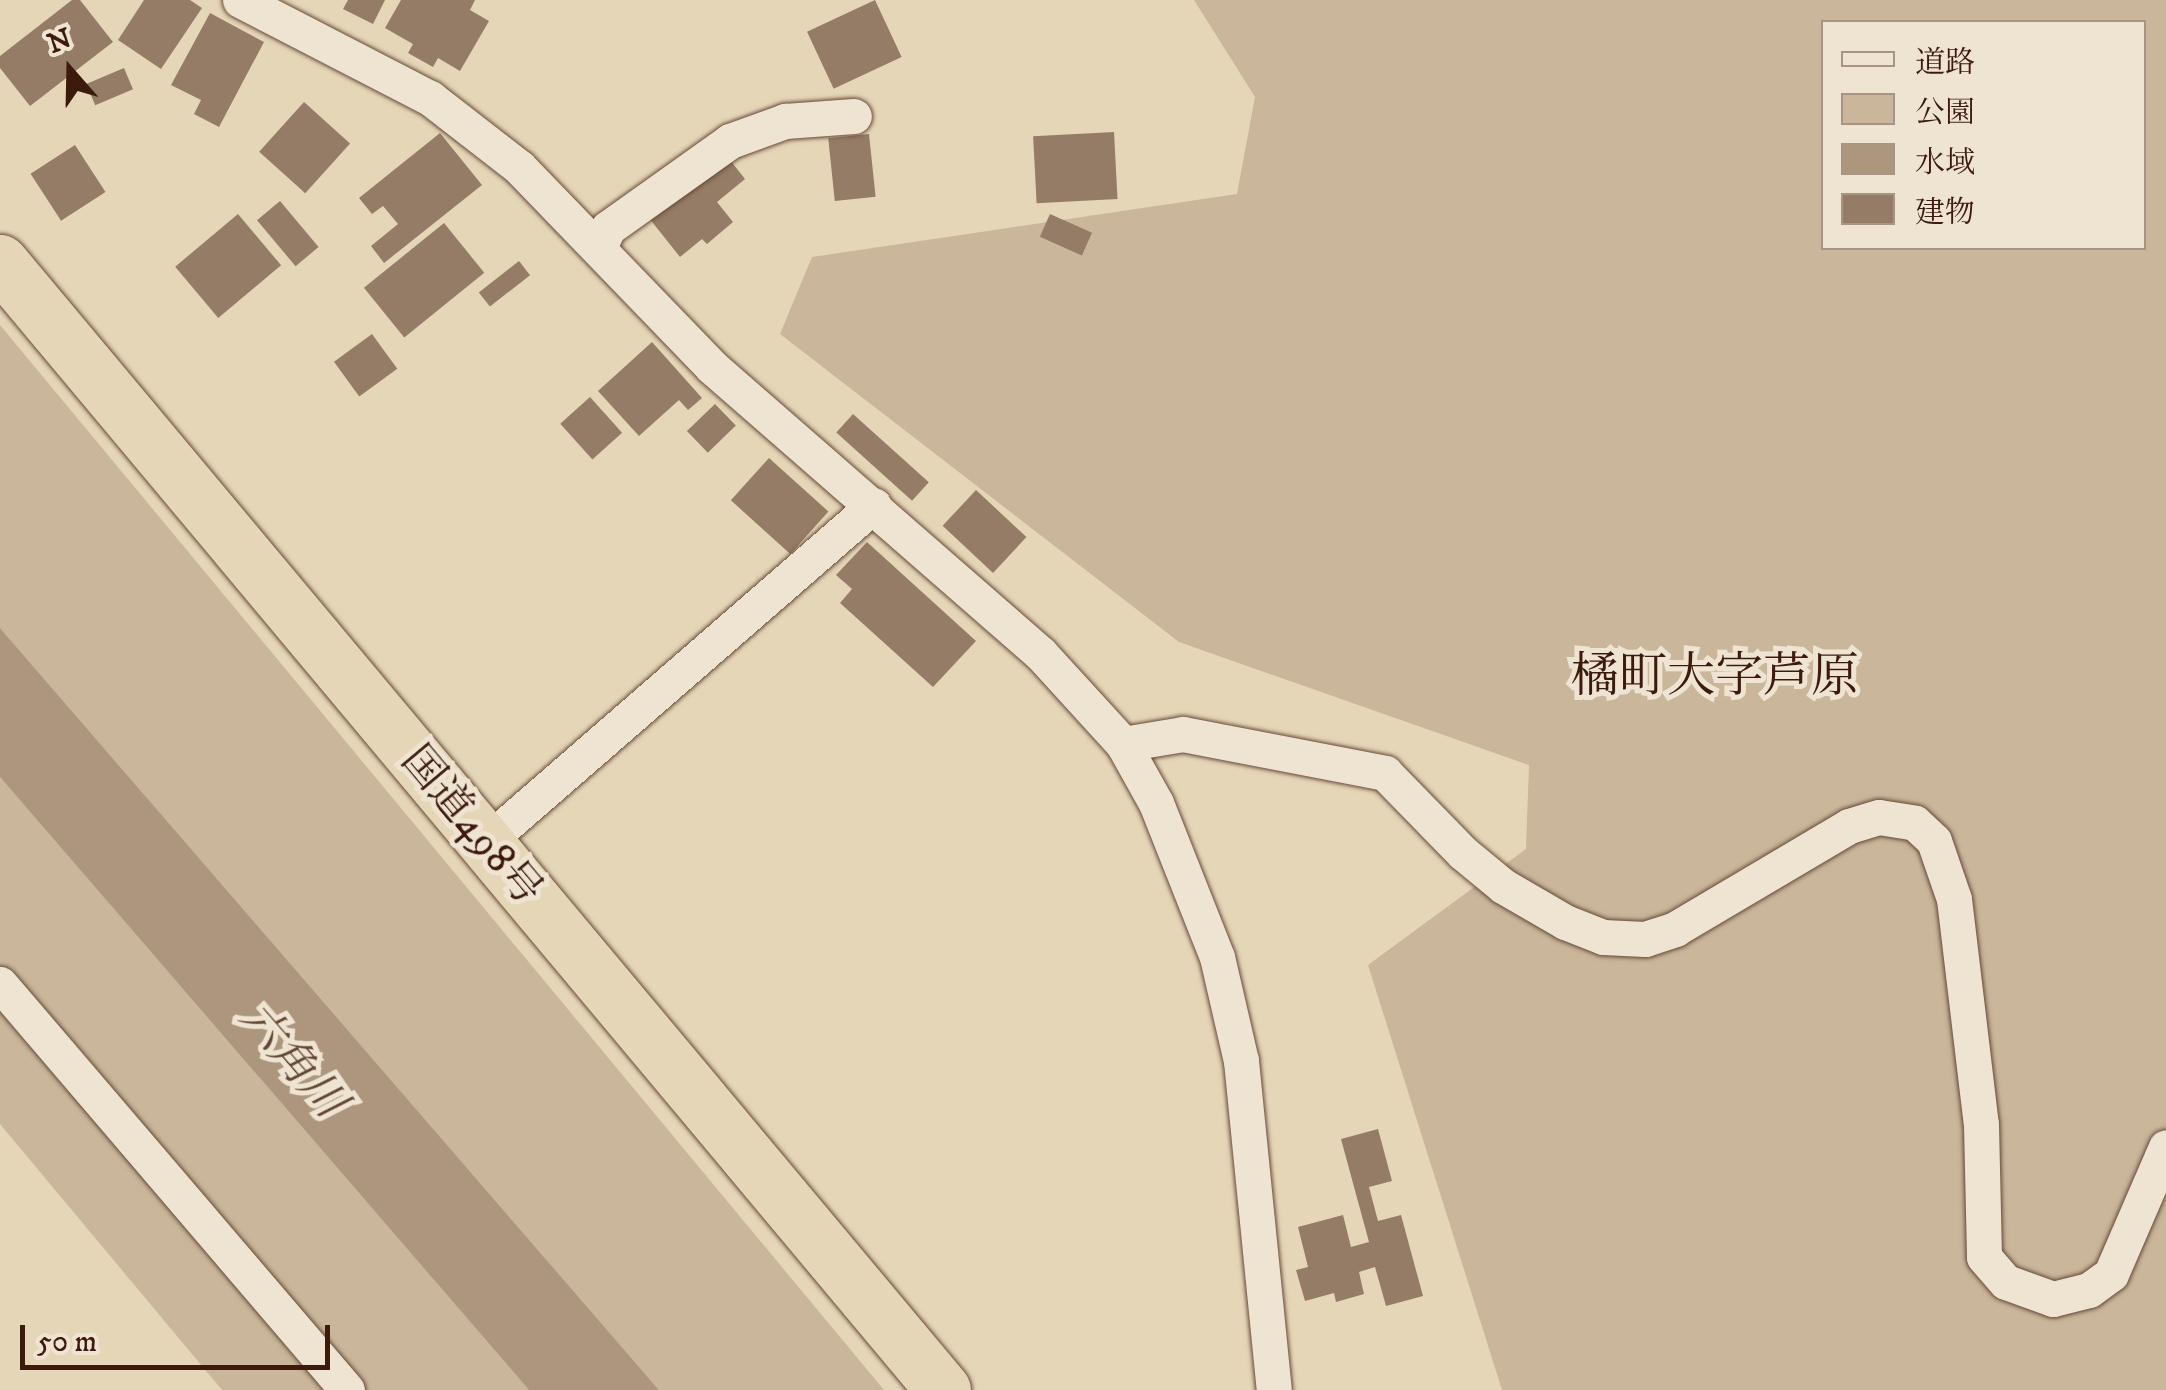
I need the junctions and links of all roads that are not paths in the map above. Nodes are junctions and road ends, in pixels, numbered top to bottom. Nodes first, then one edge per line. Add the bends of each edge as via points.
1 (240, 0) edge
2 (854, 116) dead end
3 (600, 246) junction
4 (0, 262) edge
5 (874, 505) junction
6 (1123, 744) junction
7 (485, 843) junction
8 (0, 984) edge
9 (2166, 1147) edge
10 (347, 1390) edge
11 (943, 1390) edge
12 (1274, 1390) edge

1 - 3 street via 430,98 520,168
2 - 3 street via 786,121 730,141 608,228
3 - 5 street via 712,367
4 - 7 highway, 国道498号
5 - 6 street via 1040,652
5 - 7 street
6 - 9 street via 1182,734 1385,773 1503,886 1603,937 1645,938 1675,928 1848,826 1879,817 1915,823 1934,841 1954,899 1981,1124 1984,1257 2006,1282 2053,1300 2089,1290 2111,1274
6 - 12 street via 1156,803 1217,957 1238,1044
7 - 11 highway, 国道498号
8 - 10 street

